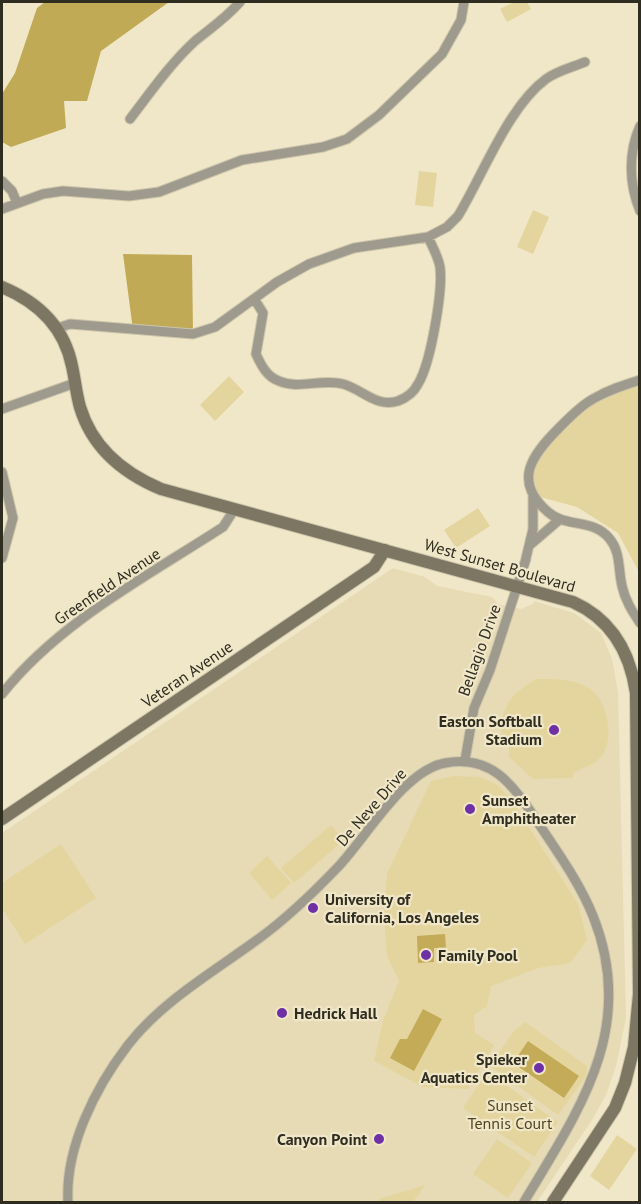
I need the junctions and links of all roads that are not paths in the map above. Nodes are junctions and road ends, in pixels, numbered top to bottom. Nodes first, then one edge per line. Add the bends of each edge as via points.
1 (240, 2) edge
2 (464, 2) edge
3 (585, 62) dead end
4 (130, 119) dead end
5 (639, 126) edge
6 (2, 181) edge
7 (17, 203) junction
8 (2, 209) edge
9 (639, 211) edge
10 (428, 237) junction
11 (2, 287) edge
12 (255, 300) junction
13 (57, 328) junction
14 (639, 380) edge
15 (75, 383) junction
16 (2, 409) edge
17 (2, 472) edge
18 (533, 495) junction
19 (234, 510) junction
20 (559, 520) junction
21 (531, 544) junction
22 (385, 550) junction
23 (2, 558) edge
24 (518, 585) junction
25 (639, 623) edge
26 (2, 694) edge
27 (465, 760) junction
28 (2, 819) edge
29 (68, 1203) edge
30 (524, 1203) edge
31 (554, 1203) edge

1 - 4 street via 172,64
2 - 7 street via 461,20 442,54 379,115 346,139 323,147 242,160 159,192 129,196 63,190
3 - 10 street via 549,77 532,91 518,108 459,216
5 - 9 street via 633,140 631,168
6 - 7 street
7 - 8 street
10 - 12 street via 334,253 278,282
10 - 12 street via 440,267 436,319 419,383 410,395 398,401 375,401 343,384 325,381 294,385 278,381 256,354 263,313
11 - 13 main road, West Sunset Boulevard via 27,299
12 - 13 street via 215,327 193,334 70,324
13 - 15 main road, West Sunset Boulevard via 70,357
14 - 18 street via 590,400 541,446 529,470
15 - 16 street
15 - 19 main road, West Sunset Boulevard via 80,408 92,434 120,466 161,489
17 - 23 street via 13,518
18 - 20 street
18 - 21 street
19 - 22 main road, West Sunset Boulevard
19 - 26 street, Greenfield Avenue via 223,527 64,633 34,658
20 - 21 street
20 - 25 street via 590,525 609,539 617,554 626,601
21 - 24 street, Bellagio Drive
22 - 24 main road, West Sunset Boulevard
22 - 28 main road, Veteran Avenue via 374,567
24 - 27 street, Bellagio Drive via 474,708
24 - 31 main road, West Sunset Boulevard via 573,602 603,621 626,653 636,693 639,994 634,1047 615,1108
27 - 29 street, De Neve Drive via 434,765 417,776 308,897 154,1017 129,1044 86,1118 71,1164
27 - 30 street, De Neve Drive via 491,768 516,788 583,895 602,940 607,969 606,1030 596,1073

